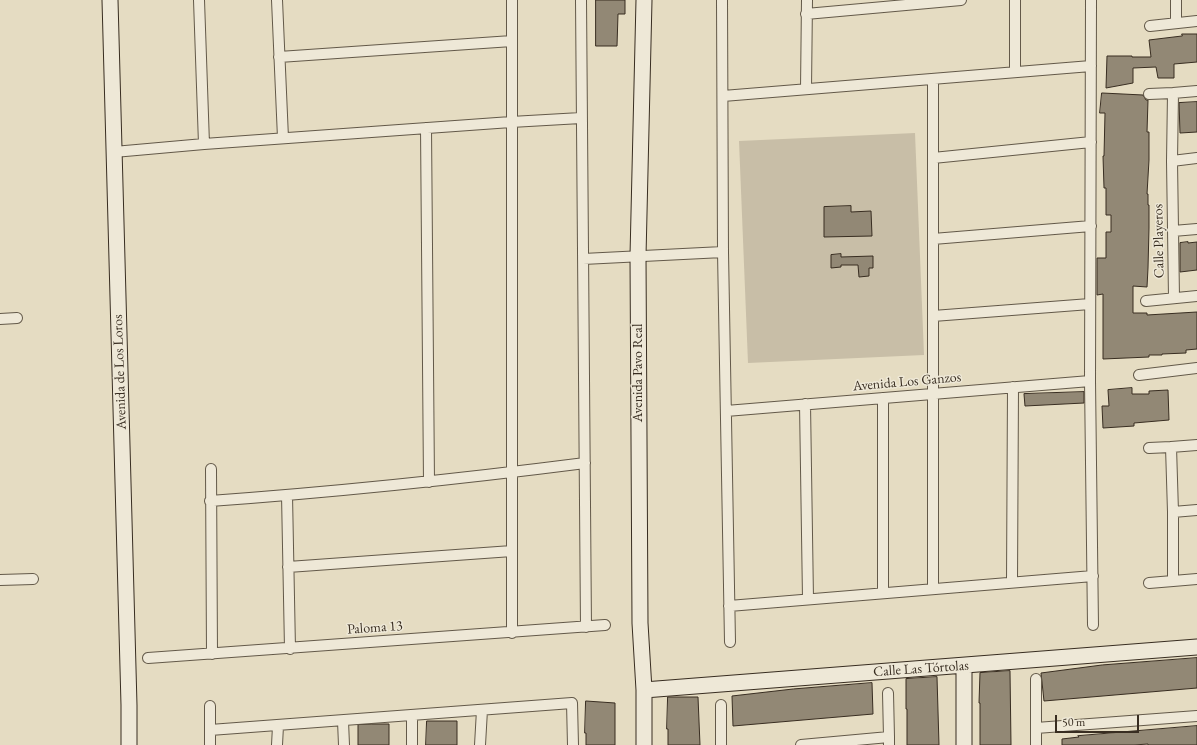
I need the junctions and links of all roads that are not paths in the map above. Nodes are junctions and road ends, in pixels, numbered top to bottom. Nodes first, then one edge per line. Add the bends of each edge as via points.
1 (110, 0) edge
2 (200, 0) edge
3 (277, 0) edge
4 (512, 0) edge
5 (581, 0) edge
6 (644, 0) edge
7 (722, 0) edge
8 (807, 0) edge
9 (961, 0) edge
10 (1015, 0) edge
11 (1091, 0) edge
12 (1176, 0) edge
13 (806, 14) junction
14 (1197, 21) edge
15 (1176, 23) junction
16 (1150, 26) dead end
17 (512, 41) junction
18 (280, 57) junction
19 (1091, 66) junction
20 (1015, 72) junction
21 (933, 79) junction
22 (806, 89) junction
23 (1197, 91) edge
24 (1148, 94) dead end
25 (1173, 94) junction
26 (723, 96) junction
27 (581, 118) junction
28 (511, 122) junction
29 (426, 128) junction
30 (283, 138) junction
31 (1091, 142) junction
32 (204, 144) junction
33 (114, 152) junction
34 (933, 158) junction
35 (1197, 158) edge
36 (1172, 161) junction
37 (1091, 226) junction
38 (1197, 229) edge
39 (1173, 231) junction
40 (933, 239) junction
41 (723, 252) junction
42 (638, 256) junction
43 (583, 258) junction
44 (1197, 296) edge
45 (1174, 298) junction
46 (1146, 302) dead end
47 (1090, 304) junction
48 (933, 316) junction
49 (17, 318) dead end
50 (0, 319) edge
51 (1197, 368) edge
52 (1139, 375) dead end
53 (1090, 381) junction
54 (1013, 387) junction
55 (933, 394) junction
56 (883, 398) junction
57 (805, 404) junction
58 (726, 411) junction
59 (1197, 445) edge
60 (1149, 448) dead end
61 (1171, 448) junction
62 (585, 463) junction
63 (210, 470) dead end
64 (512, 472) junction
65 (429, 482) junction
66 (287, 496) junction
67 (210, 501) junction
68 (1197, 510) edge
69 (1173, 512) junction
70 (512, 550) junction
71 (288, 567) junction
72 (1093, 576) junction
73 (33, 579) dead end
74 (1197, 579) edge
75 (0, 580) edge
76 (1173, 581) junction
77 (1012, 582) junction
78 (1150, 583) dead end
79 (933, 589) junction
80 (883, 593) junction
81 (808, 599) junction
82 (729, 606) junction
83 (605, 625) dead end
84 (1093, 625) dead end
85 (586, 627) junction
86 (512, 632) junction
87 (730, 642) dead end
88 (1197, 647) edge
89 (290, 649) junction
90 (212, 654) junction
91 (148, 658) dead end
92 (964, 666) junction
93 (1036, 679) dead end
94 (644, 690) junction
95 (888, 693) dead end
96 (721, 705) dead end
97 (210, 706) dead end
98 (482, 710) junction
99 (412, 715) junction
100 (1197, 716) edge
101 (344, 721) junction
102 (278, 726) junction
103 (1036, 728) junction
104 (210, 730) junction
105 (889, 741) edge
106 (129, 745) edge
107 (210, 745) edge
108 (277, 745) edge
109 (344, 745) edge
110 (412, 745) edge
111 (480, 745) edge
112 (573, 745) edge
113 (644, 745) edge
114 (721, 745) edge
115 (801, 745) edge
116 (964, 745) edge
117 (1036, 745) edge

1 - 33 street, Avenida de Los Loros
2 - 32 street
3 - 18 street
4 - 17 street
5 - 27 street
6 - 42 street, Avenida Pavo Real
7 - 26 street
8 - 13 street
9 - 13 street
10 - 20 street
11 - 19 street
12 - 15 street
13 - 22 street
14 - 15 street
15 - 16 street
17 - 18 street
17 - 28 street
18 - 30 street
19 - 20 street
19 - 31 street
20 - 21 street
21 - 22 street
21 - 34 street
22 - 26 street
23 - 25 street
24 - 25 street
25 - 36 street, Calle Playeros
26 - 41 street
27 - 28 street
27 - 43 street
28 - 29 street
28 - 64 street
29 - 30 street
29 - 65 street
30 - 32 street
31 - 34 street
31 - 37 street
32 - 33 street
33 - 106 street, Avenida de Los Loros
34 - 40 street
35 - 36 street
36 - 39 street, Calle Playeros
37 - 40 street
37 - 47 street
38 - 39 street
39 - 45 street, Calle Playeros
40 - 48 street
41 - 42 street
41 - 58 street
42 - 43 street
42 - 94 street, Avenida Pavo Real via 640,623
43 - 62 street
44 - 45 street
45 - 46 street
47 - 48 street
47 - 53 street
48 - 55 street
49 - 50 street
51 - 52 street
53 - 54 street, Avenida Los Ganzos
53 - 72 street
54 - 55 street, Avenida Los Ganzos
54 - 77 street
55 - 56 street, Avenida Los Ganzos
55 - 79 street
56 - 57 street, Avenida Los Ganzos
56 - 80 street
57 - 58 street, Avenida Los Ganzos
57 - 81 street
58 - 82 street
59 - 61 street
60 - 61 street
61 - 69 street
62 - 64 street
62 - 85 street
63 - 67 street
64 - 65 street
64 - 70 street
65 - 66 street
66 - 67 street
66 - 71 street
67 - 90 street
68 - 69 street
69 - 76 street
70 - 71 street
70 - 86 street
71 - 89 street
72 - 77 street
72 - 84 street
73 - 75 street
74 - 76 street
76 - 78 street
77 - 79 street
79 - 80 street
80 - 81 street
81 - 82 street
82 - 87 street
83 - 85 street, Paloma 13
85 - 86 street, Paloma 13
86 - 89 street, Paloma 13
88 - 92 street, Calle Las Tórtolas
89 - 90 street, Paloma 13
90 - 91 street, Paloma 13
92 - 94 street, Calle Las Tórtolas
92 - 116 street
93 - 103 street
94 - 113 street, Avenida Pavo Real
95 - 105 street
96 - 114 street
97 - 104 street
98 - 99 street
98 - 111 street
98 - 112 street via 572,703
99 - 101 street
99 - 110 street
100 - 103 street
101 - 102 street
101 - 109 street
102 - 104 street
102 - 108 street
103 - 117 street
104 - 107 street
105 - 115 street

